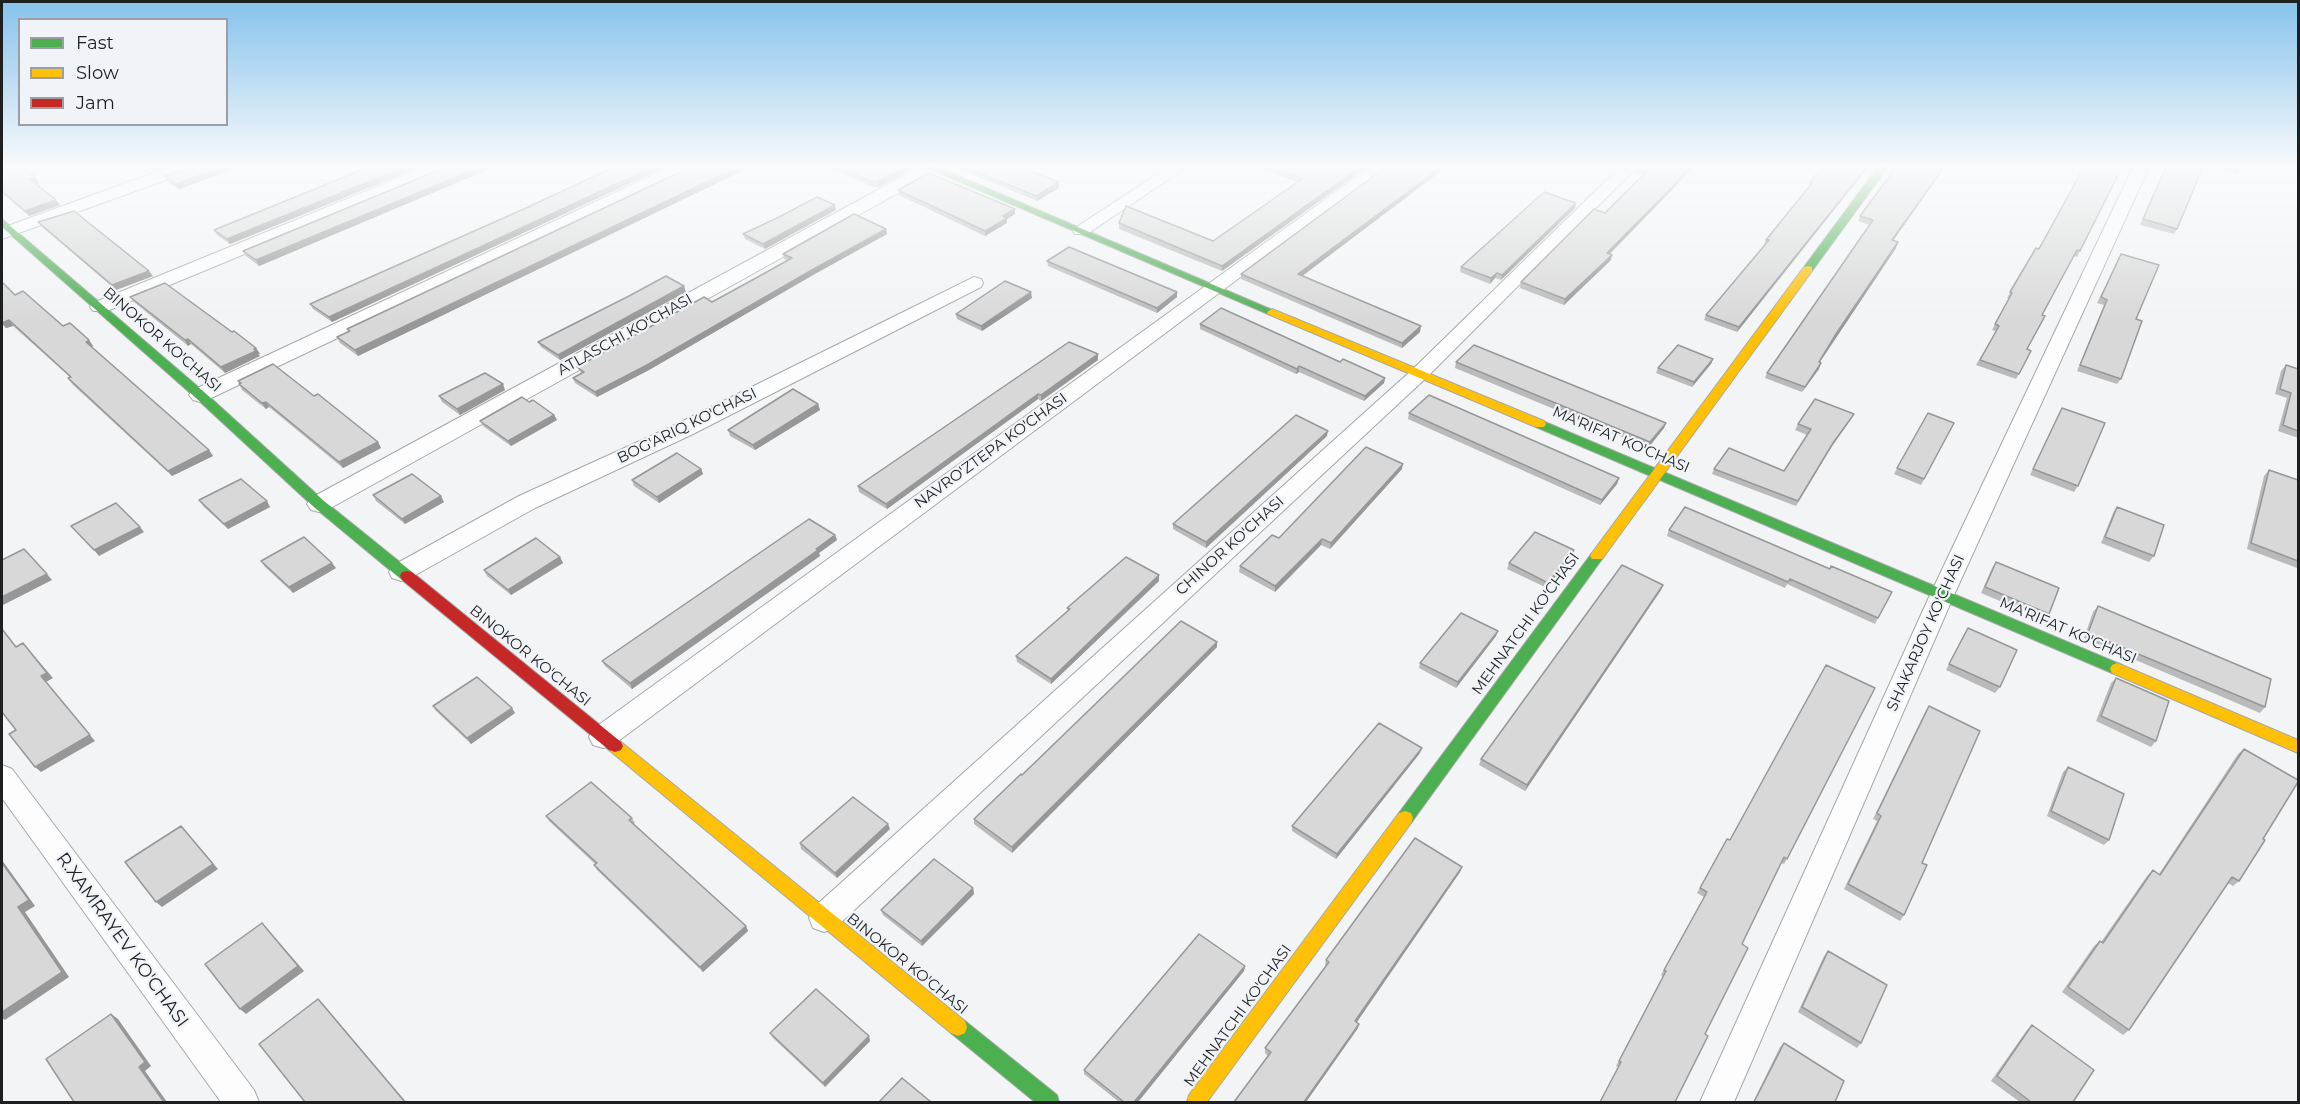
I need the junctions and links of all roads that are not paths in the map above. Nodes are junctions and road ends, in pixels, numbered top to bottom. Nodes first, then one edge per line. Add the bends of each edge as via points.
1 (35, 219) edge
2 (314, 219) edge
3 (574, 219) edge
4 (837, 219) edge
5 (1054, 219) edge
6 (1099, 219) edge
7 (1308, 219) edge
8 (1577, 219) edge
9 (1846, 219) edge
10 (2117, 219) edge
11 (5, 229) edge
12 (1081, 230) junction
13 (974, 283) dead end
14 (1213, 287) junction
15 (100, 307) junction
16 (1419, 374) junction
17 (200, 395) junction
18 (1658, 472) junction
19 (319, 504) junction
20 (401, 573) junction
21 (1942, 595) junction
22 (603, 737) junction
23 (2298, 747) edge
24 (2, 777) edge
25 (824, 918) junction
26 (242, 1102) edge
27 (1050, 1102) edge
28 (1196, 1102) edge
29 (1717, 1102) edge

1 - 11 street
2 - 15 street
3 - 17 street
4 - 19 street, ATLASCHI KO'CHASI
5 - 12 street, MA'RIFAT KO'CHASI
6 - 12 street
7 - 14 street, NAVRO'ZTEPA KO'CHASI
8 - 16 street, CHINOR KO'CHASI
9 - 18 street, MEHNATCHI KO'CHASI
10 - 21 street, SHAKARJOY KO'CHASI
11 - 15 street, BINOKOR KO'CHASI
12 - 14 street, MA'RIFAT KO'CHASI
13 - 20 street, BOG'ARIQ KO'CHASI via 683,430 527,502
14 - 16 street, MA'RIFAT KO'CHASI
14 - 22 street, NAVRO'ZTEPA KO'CHASI
15 - 17 street, BINOKOR KO'CHASI
16 - 18 street, MA'RIFAT KO'CHASI
16 - 25 street, CHINOR KO'CHASI
17 - 19 street, BINOKOR KO'CHASI
18 - 21 street, MA'RIFAT KO'CHASI
18 - 28 street, MEHNATCHI KO'CHASI
19 - 20 street, BINOKOR KO'CHASI
20 - 22 street, BINOKOR KO'CHASI
21 - 23 street, MA'RIFAT KO'CHASI
21 - 29 street, SHAKARJOY KO'CHASI
22 - 25 street, BINOKOR KO'CHASI
24 - 26 street, R.XAMRAYEV KO'CHASI
25 - 27 street, BINOKOR KO'CHASI

